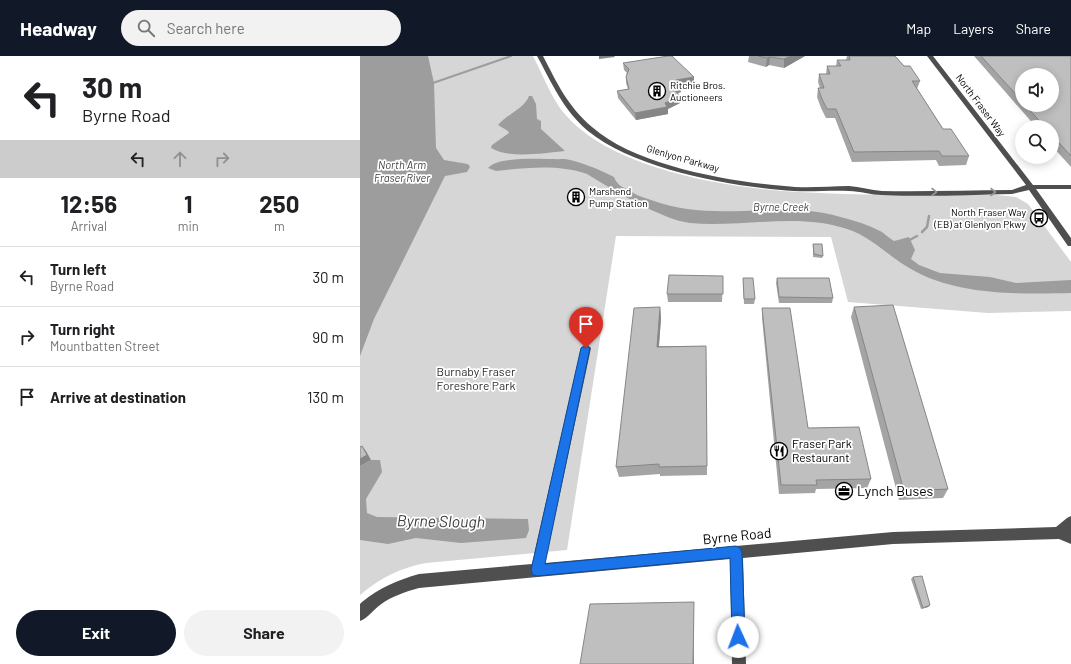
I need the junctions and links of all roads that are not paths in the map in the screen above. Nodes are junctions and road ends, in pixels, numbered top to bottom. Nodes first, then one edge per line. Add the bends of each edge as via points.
1 (540, 56) edge
2 (930, 56) edge
3 (1031, 187) junction
4 (1071, 187) edge
5 (1071, 244) edge
6 (586, 348) dead end
7 (1071, 522) edge
8 (1065, 535) edge
9 (736, 552) junction
10 (537, 570) junction
11 (360, 614) edge
12 (739, 664) edge

1 - 3 street, Glenlyon Parkway via 576,117 601,137 637,155 699,174 762,186 867,189 880,193 1012,192
2 - 3 street, North Fraser Way
3 - 4 street, Glenlyon Parkway
3 - 5 street, North Fraser Way
6 - 10 street
7 - 8 street, Byrne Road
8 - 9 street, Byrne Road via 893,538
9 - 10 street, Byrne Road
9 - 12 street
10 - 11 street, Byrne Road via 419,581 389,590

